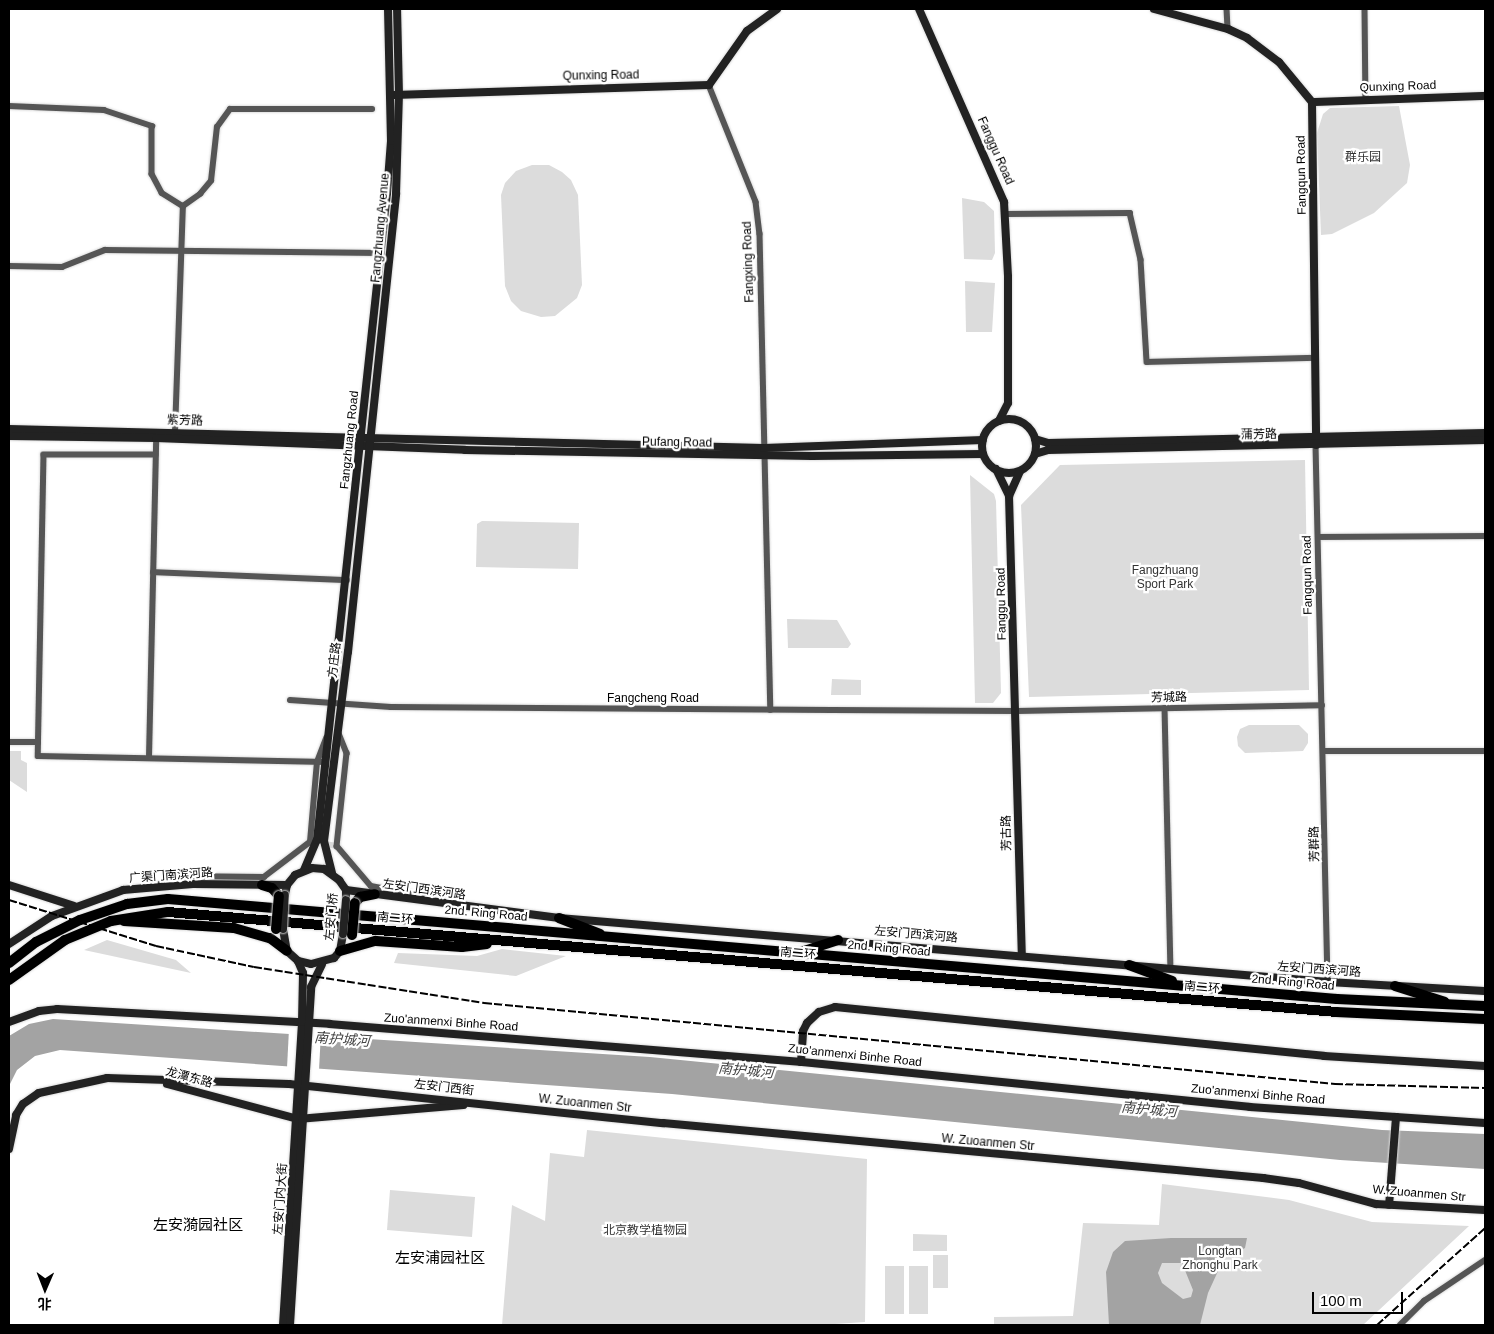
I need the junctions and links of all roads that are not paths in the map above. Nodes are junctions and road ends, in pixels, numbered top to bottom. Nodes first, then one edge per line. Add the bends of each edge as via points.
1 (388, 9) edge
2 (397, 9) edge
3 (776, 9) edge
4 (919, 9) edge
5 (1154, 9) edge
6 (1227, 9) edge
7 (1364, 9) edge
8 (1228, 28) junction
9 (709, 85) junction
10 (390, 95) junction
11 (399, 95) junction
12 (1485, 96) edge
13 (1366, 99) junction
14 (1312, 102) junction
15 (9, 106) edge
16 (372, 109) dead end
17 (183, 206) junction
18 (1006, 214) junction
19 (182, 249) junction
20 (381, 253) junction
21 (9, 266) edge
22 (1314, 358) junction
23 (1008, 403) junction
24 (1017, 420) junction
25 (999, 421) junction
26 (9, 429) edge
27 (175, 432) junction
28 (1485, 433) edge
29 (9, 436) edge
30 (156, 438) junction
31 (361, 438) junction
32 (370, 438) junction
33 (1035, 439) junction
34 (983, 440) junction
35 (1485, 440) edge
36 (1316, 441) junction
37 (360, 448) junction
38 (370, 448) junction
39 (764, 452) junction
40 (983, 454) junction
41 (1035, 454) junction
42 (156, 456) junction
43 (996, 469) junction
44 (1020, 471) junction
45 (1009, 496) junction
46 (1485, 536) edge
47 (1318, 537) junction
48 (153, 572) junction
49 (347, 580) junction
50 (290, 700) dead end
51 (336, 704) junction
52 (1322, 705) junction
53 (1165, 708) junction
54 (771, 710) junction
55 (1016, 711) junction
56 (334, 729) junction
57 (9, 742) edge
58 (38, 742) junction
59 (1485, 751) edge
60 (1323, 752) junction
61 (149, 758) junction
62 (322, 762) junction
63 (304, 870) junction
64 (332, 874) junction
65 (262, 884) junction
66 (9, 885) edge
67 (287, 885) junction
68 (158, 886) junction
69 (346, 890) junction
70 (375, 894) junction
71 (282, 896) junction
72 (350, 902) junction
73 (74, 906) junction
74 (486, 911) junction
75 (559, 918) junction
76 (111, 921) junction
77 (234, 928) junction
78 (280, 929) junction
79 (348, 935) junction
80 (613, 938) junction
81 (838, 940) junction
82 (376, 941) junction
83 (510, 942) junction
84 (9, 944) edge
85 (287, 951) junction
86 (340, 951) junction
87 (797, 954) junction
88 (1022, 955) junction
89 (298, 961) junction
90 (9, 963) edge
91 (322, 964) junction
92 (1129, 965) junction
93 (1171, 968) junction
94 (9, 980) edge
95 (1328, 982) junction
96 (1184, 986) junction
97 (1395, 986) junction
98 (1485, 991) edge
99 (1461, 1006) junction
100 (1485, 1006) edge
101 (1485, 1019) edge
102 (9, 1022) edge
103 (305, 1025) junction
104 (801, 1062) junction
105 (1485, 1066) edge
106 (155, 1081) junction
107 (302, 1085) junction
108 (487, 1105) junction
109 (1396, 1116) junction
110 (301, 1119) junction
111 (1485, 1123) edge
112 (9, 1150) edge
113 (1389, 1206) junction
114 (1485, 1210) edge
115 (1485, 1260) edge
116 (283, 1325) edge
117 (290, 1325) edge
118 (1400, 1325) edge

1 - 10 street, Fangzhuang Road
2 - 11 street, Fangzhuang Avenue
3 - 9 street via 747,30
4 - 18 street, Fanggu Road via 992,168
5 - 8 street
6 - 8 street
7 - 13 street
8 - 14 street via 1279,62
9 - 11 street, Qunxing Road
9 - 39 street, Fangxing Road via 756,202 760,234
10 - 11 street, Qunxing Road
10 - 20 street, Fangzhuang Road via 391,141
11 - 32 street, Fangzhuang Avenue via 396,194
12 - 13 street, Qunxing Road
13 - 14 street, Qunxing Road
14 - 22 street, Fangqun Road
15 - 17 street via 104,110 152,126 152,174 162,193
16 - 17 street via 230,109 217,127 211,181
17 - 19 street
18 - 22 street via 1130,213 1141,260 1146,362
18 - 23 street, Fanggu Road
19 - 20 street
19 - 21 street via 105,250 62,267
19 - 27 street
20 - 31 street, Fangzhuang Road
22 - 36 street, Fangqun Road
23 - 24 street
23 - 25 street
24 - 25 street
24 - 33 street via 1030,429
25 - 34 street via 988,429
26 - 27 street, 紫芳路
27 - 31 street, 紫芳路
28 - 36 street, 蒲芳路
29 - 30 street, 紫芳路
30 - 37 street, 紫芳路
30 - 42 street
31 - 32 street, 紫芳路
31 - 37 street, Fangzhuang Road
32 - 38 street, Fangzhuang Avenue
32 - 39 street, Pufang Road
33 - 36 street, 蒲芳路 via 1048,443
33 - 41 street
34 - 39 street, Pufang Road
34 - 40 street
35 - 36 street, 蒲芳路
36 - 41 street, 蒲芳路 via 1048,450
36 - 47 street, Fangqun Road
37 - 38 street, 紫芳路
37 - 49 street, Fangzhuang Road
38 - 39 street, Pufang Road
38 - 51 street, 方庄路
39 - 40 street, Pufang Road
39 - 54 street, Fangxing Road
40 - 43 street
41 - 44 street
42 - 48 street
42 - 58 street via 44,455
43 - 44 street via 1009,473
43 - 45 street
44 - 45 street
45 - 55 street, Fanggu Road
46 - 47 street
47 - 52 street, Fangqun Road
48 - 49 street
48 - 61 street
49 - 51 street, Fangzhuang Road
50 - 51 street, Fangcheng Road
51 - 54 street, Fangcheng Road
51 - 56 street, Fangzhuang Road
52 - 53 street, 芳城路
52 - 60 street, 芳群路
53 - 55 street, 芳城路
53 - 93 street
54 - 55 street, Fangcheng Road
55 - 88 street, 芳古路
56 - 62 street, Fangzhuang Road
56 - 64 street via 324,841
56 - 74 street via 347,754 337,846 371,886
57 - 58 street
58 - 61 street via 38,756
59 - 60 street
60 - 95 street, 芳群路
61 - 62 street
62 - 63 street, Fangzhuang Road via 317,840
62 - 68 street via 310,842 264,876 176,876
63 - 64 street via 324,869
63 - 67 street
64 - 69 street, 左安门桥
65 - 67 street, 广渠门南滨河路
65 - 68 street, 广渠门南滨河路
65 - 71 highway
66 - 73 street
67 - 71 street
68 - 73 street, 广渠门南滨河路 via 124,890
69 - 70 street, 左安门西滨河路
69 - 72 street, 左安门桥
70 - 72 highway
70 - 74 street, 左安门西滨河路
71 - 78 highway, bridge
72 - 79 highway, bridge
73 - 84 street, 广渠门南滨河路
74 - 75 street, 左安门西滨河路
75 - 80 highway
75 - 81 street, 左安门西滨河路
76 - 77 highway
76 - 83 highway, 南二环 via 149,913 189,913
76 - 94 highway via 65,940
77 - 78 highway
77 - 85 highway via 270,938
78 - 85 street
79 - 82 highway
79 - 86 street, 左安门桥
80 - 87 highway, 2nd. Ring Road
80 - 90 highway, 2nd. Ring Road via 190,900 127,904 59,928
81 - 87 highway
81 - 88 street, 左安门西滨河路
82 - 83 highway via 462,947
82 - 86 highway
83 - 101 highway, 南二环 via 1336,1012
85 - 89 street
86 - 91 street, 左安门桥
87 - 96 highway, 2nd. Ring Road
88 - 92 street, 左安门西滨河路
89 - 91 street
89 - 103 street via 303,973
91 - 103 street via 312,980
92 - 93 street, 左安门西滨河路
92 - 96 highway
93 - 95 street, 左安门西滨河路
95 - 97 street, 左安门西滨河路
96 - 99 highway, 2nd. Ring Road
97 - 98 street, 左安门西滨河路
97 - 99 highway
99 - 100 highway
102 - 103 street via 39,1011 57,1009
103 - 104 street, Zuo'anmenxi Binhe Road
103 - 107 street, 左安门内大街
104 - 105 street via 803,1031 807,1023 819,1012 835,1007 1324,1056
104 - 109 street, Zuo'anmenxi Binhe Road via 1240,1106
106 - 107 street, 龙潭东路
106 - 110 street, 龙潭东路
106 - 112 street via 107,1078 39,1093 23,1104 16,1115
107 - 108 street, 左安门西街
107 - 110 street, 左安门内大街
108 - 110 street, 左安门西街 via 439,1106
108 - 113 street, W. Zuoanmen Str via 1262,1178
109 - 111 street, Zuo'anmenxi Binhe Road
109 - 113 street
110 - 116 street, 左安门内大街
110 - 117 street, 左安门内大街
113 - 114 street, W. Zuoanmen Str
115 - 118 street via 1424,1301

